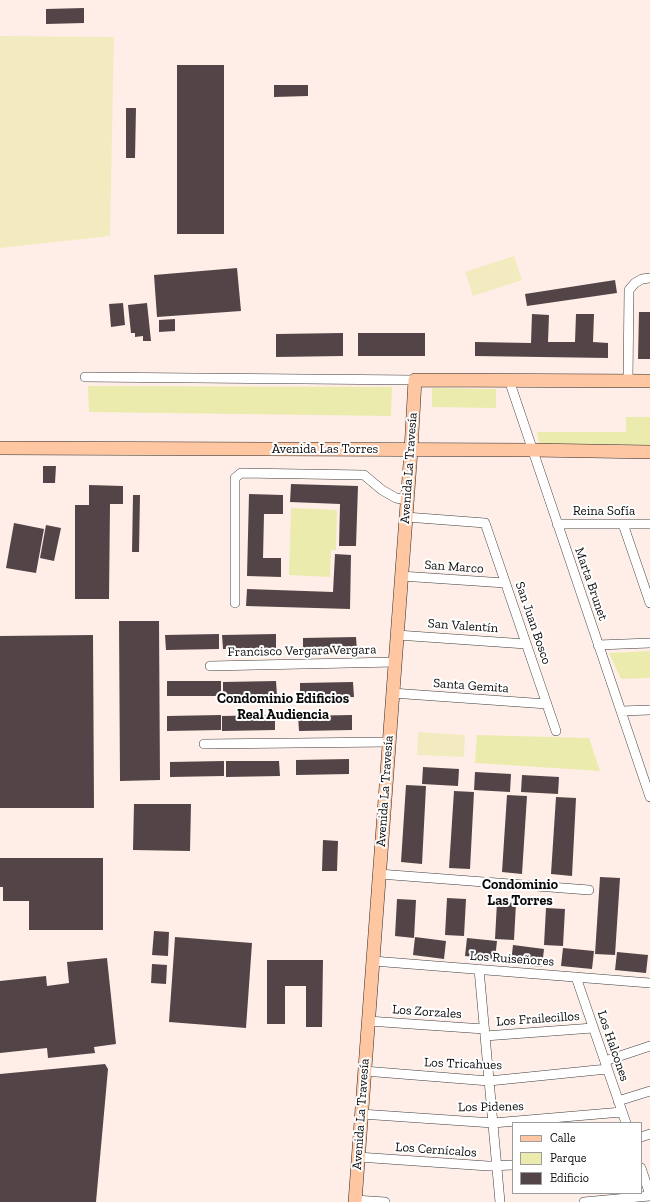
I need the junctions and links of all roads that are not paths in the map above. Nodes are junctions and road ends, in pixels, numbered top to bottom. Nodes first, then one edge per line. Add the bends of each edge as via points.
1 (650, 278) edge
2 (85, 377) dead end
3 (415, 380) junction
4 (509, 380) junction
5 (628, 381) junction
6 (650, 381) edge
7 (0, 448) edge
8 (411, 450) junction
9 (532, 450) junction
10 (650, 452) edge
11 (407, 500) junction
12 (406, 517) junction
13 (557, 524) junction
14 (623, 524) junction
15 (650, 524) edge
16 (401, 576) junction
17 (505, 583) junction
18 (235, 603) dead end
19 (650, 603) edge
20 (397, 634) junction
21 (650, 643) edge
22 (526, 644) junction
23 (598, 646) junction
24 (395, 662) junction
25 (210, 666) dead end
26 (392, 693) junction
27 (547, 704) junction
28 (650, 710) edge
29 (621, 711) junction
30 (556, 731) dead end
31 (389, 742) junction
32 (204, 744) dead end
33 (650, 797) edge
34 (379, 874) junction
35 (589, 890) dead end
36 (373, 961) junction
37 (479, 969) junction
38 (576, 977) junction
39 (650, 982) edge
40 (368, 1021) junction
41 (593, 1028) junction
42 (485, 1032) junction
43 (650, 1046) edge
44 (606, 1065) junction
45 (364, 1071) junction
46 (489, 1081) junction
47 (650, 1091) edge
48 (618, 1101) junction
49 (622, 1112) junction
50 (361, 1114) junction
51 (626, 1122) edge
52 (492, 1123) junction
53 (358, 1157) junction
54 (512, 1165) edge
55 (496, 1166) junction
56 (642, 1170) edge
57 (647, 1179) edge
58 (650, 1195) edge
59 (355, 1201) edge
60 (385, 1202) edge
61 (500, 1202) edge
62 (584, 1202) edge

1 - 5 street via 635,283 629,290
2 - 3 street
3 - 4 street
3 - 8 street, Avenida La Travesía
4 - 5 street
4 - 9 street, Marta Brunet
5 - 6 street
7 - 8 street, Avenida Las Torres
8 - 9 street, Avenida Las Torres
8 - 11 street, Avenida La Travesía
9 - 10 street, Avenida Las Torres
9 - 13 street, Marta Brunet
11 - 12 street, Avenida La Travesía
11 - 18 street via 396,498 382,490 364,475 241,473 235,478
12 - 16 street, Avenida La Travesía
12 - 17 street, San Juan Bosco via 485,523
13 - 14 street, Reina Sofía
13 - 23 street, Marta Brunet
14 - 15 street, Reina Sofía
14 - 19 street
16 - 17 street, San Marco
16 - 20 street, Avenida La Travesía
17 - 22 street, San Juan Bosco
20 - 22 street, San Valentín
20 - 24 street, Avenida La Travesía
21 - 23 street
22 - 27 street, San Juan Bosco
23 - 29 street, Marta Brunet
24 - 25 street, Francisco Vergara Vergara
24 - 26 street, Avenida La Travesía
26 - 27 street, Santa Gemita
26 - 31 street, Avenida La Travesía
27 - 30 street, San Juan Bosco
28 - 29 street
29 - 33 street, Marta Brunet
31 - 32 street
31 - 34 street, Avenida La Travesía
34 - 35 street
34 - 36 street, Avenida La Travesía
36 - 37 street, Los Ruiseñores
36 - 40 street, Avenida La Travesía
37 - 38 street, Los Ruiseñores
37 - 42 street
38 - 39 street, Los Ruiseñores
38 - 41 street, Los Halcones
40 - 42 street, Los Zorzales
40 - 45 street, Avenida La Travesía
41 - 42 street, Los Frailecillos
41 - 44 street, Los Halcones
42 - 46 street
43 - 44 street, Los Tricahues
44 - 46 street, Los Tricahues
44 - 48 street, Los Halcones
45 - 46 street, Los Tricahues
45 - 50 street, Avenida La Travesía
46 - 52 street
47 - 48 street
48 - 49 street, Los Halcones
49 - 51 street, Los Halcones
49 - 52 street, Los Pidenes
50 - 52 street, Los Pidenes
50 - 53 street, Avenida La Travesía
52 - 55 street
53 - 55 street, Los Cernícalos
53 - 59 street, Avenida La Travesía
54 - 55 street, Los Cernícalos
55 - 61 street
56 - 57 street
57 - 58 street
58 - 62 street
59 - 60 street

